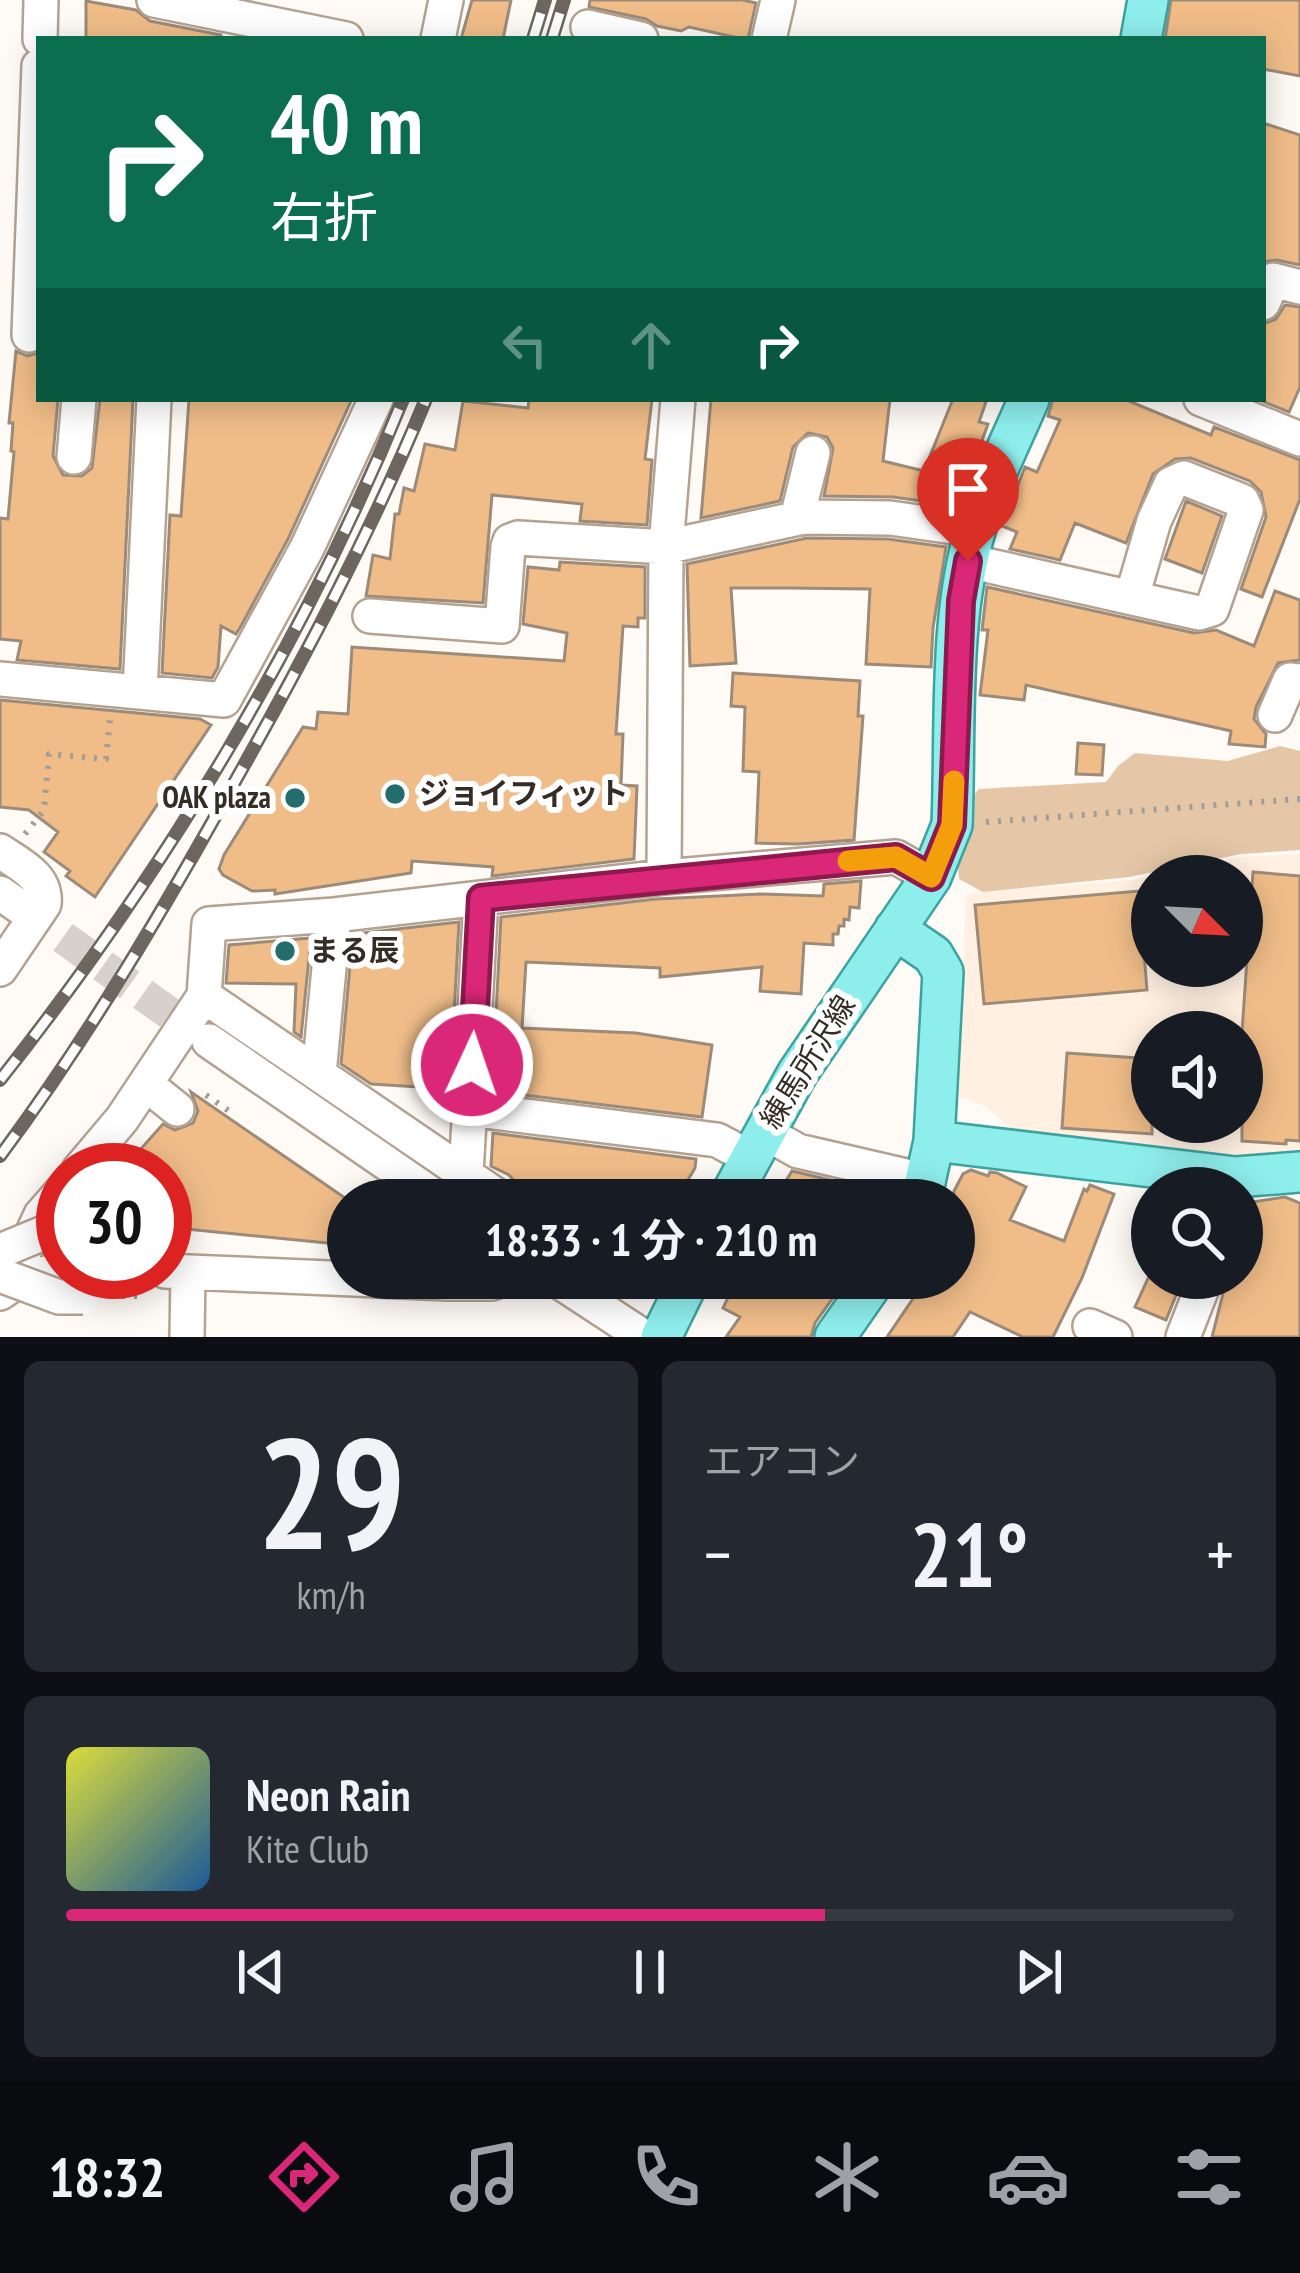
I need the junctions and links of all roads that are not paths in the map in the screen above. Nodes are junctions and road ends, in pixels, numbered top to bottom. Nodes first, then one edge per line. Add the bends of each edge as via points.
1 (41, 0) edge
2 (154, 0) edge
3 (446, 0) edge
4 (778, 0) edge
5 (1148, 0) edge
6 (589, 22) edge
7 (260, 30) edge
8 (40, 36) edge
9 (317, 36) edge
10 (439, 36) edge
11 (632, 36) edge
12 (770, 36) edge
13 (1142, 36) edge
14 (36, 116) edge
15 (1300, 287) edge
16 (1266, 296) edge
17 (23, 334) edge
18 (79, 402) edge
19 (154, 402) edge
20 (375, 402) edge
21 (678, 402) edge
22 (1028, 402) edge
23 (1218, 402) edge
24 (1300, 439) edge
25 (813, 453) dead end
26 (74, 457) dead end
27 (800, 518) junction
28 (972, 545) junction
29 (666, 547) junction
30 (1132, 597) dead end
31 (370, 616) dead end
32 (0, 679) edge
33 (1300, 680) edge
34 (126, 690) junction
35 (1275, 715) dead end
36 (4, 853) edge
37 (664, 877) junction
38 (931, 877) junction
39 (481, 898) junction
40 (334, 915) junction
41 (895, 928) junction
42 (2, 963) edge
43 (204, 996) junction
44 (209, 1041) tunnel mouth
45 (320, 1074) junction
46 (146, 1084) junction
47 (177, 1109) dead end
48 (470, 1109) junction
49 (934, 1141) junction
50 (100, 1143) edge
51 (757, 1144) junction
52 (1131, 1168) edge
53 (1300, 1172) edge
54 (466, 1175) junction
55 (1263, 1178) edge
56 (409, 1179) edge
57 (472, 1179) edge
58 (739, 1179) edge
59 (886, 1179) edge
60 (926, 1179) edge
61 (36, 1226) edge
62 (36, 1236) edge
63 (0, 1251) edge
64 (192, 1280) edge
65 (327, 1281) edge
66 (8, 1282) edge
67 (178, 1299) edge
68 (589, 1299) edge
69 (680, 1299) edge
70 (861, 1299) edge
71 (1198, 1299) edge
72 (187, 1337) edge
73 (644, 1337) edge
74 (661, 1337) edge
75 (835, 1337) edge
76 (1183, 1337) edge

1 - 8 street
2 - 7 street
3 - 10 street
4 - 12 street
5 - 13 main road
6 - 11 street
7 - 9 street
14 - 17 street
15 - 16 street via 1273,280
18 - 26 street
19 - 34 street
20 - 34 street via 224,700
21 - 29 street
22 - 28 main road, 練馬所沢線
23 - 24 street
25 - 27 street
27 - 28 street via 890,518
27 - 29 street
28 - 30 street
28 - 38 main road, 練馬所沢線 via 961,601 952,825
29 - 31 street via 518,538 508,548 502,626
29 - 37 street
32 - 34 street
33 - 35 street via 1290,680
36 - 42 street via 45,892
37 - 38 street via 896,857
37 - 39 street
38 - 41 main road, 練馬所沢線
39 - 40 street
39 - 48 street
40 - 43 street via 209,924
40 - 45 street
41 - 49 main road via 943,972
41 - 51 main road, 練馬所沢線
43 - 45 street
43 - 46 street
44 - 56 street
45 - 54 street
46 - 47 street
46 - 50 street
48 - 51 street
48 - 54 street
49 - 52 main road
49 - 60 main road
51 - 58 main road, 練馬所沢線
51 - 59 street
53 - 55 main road
54 - 57 street
61 - 66 street
62 - 63 street, bridge
64 - 65 street
67 - 72 street
68 - 73 street
69 - 74 main road
70 - 75 main road
71 - 76 street

